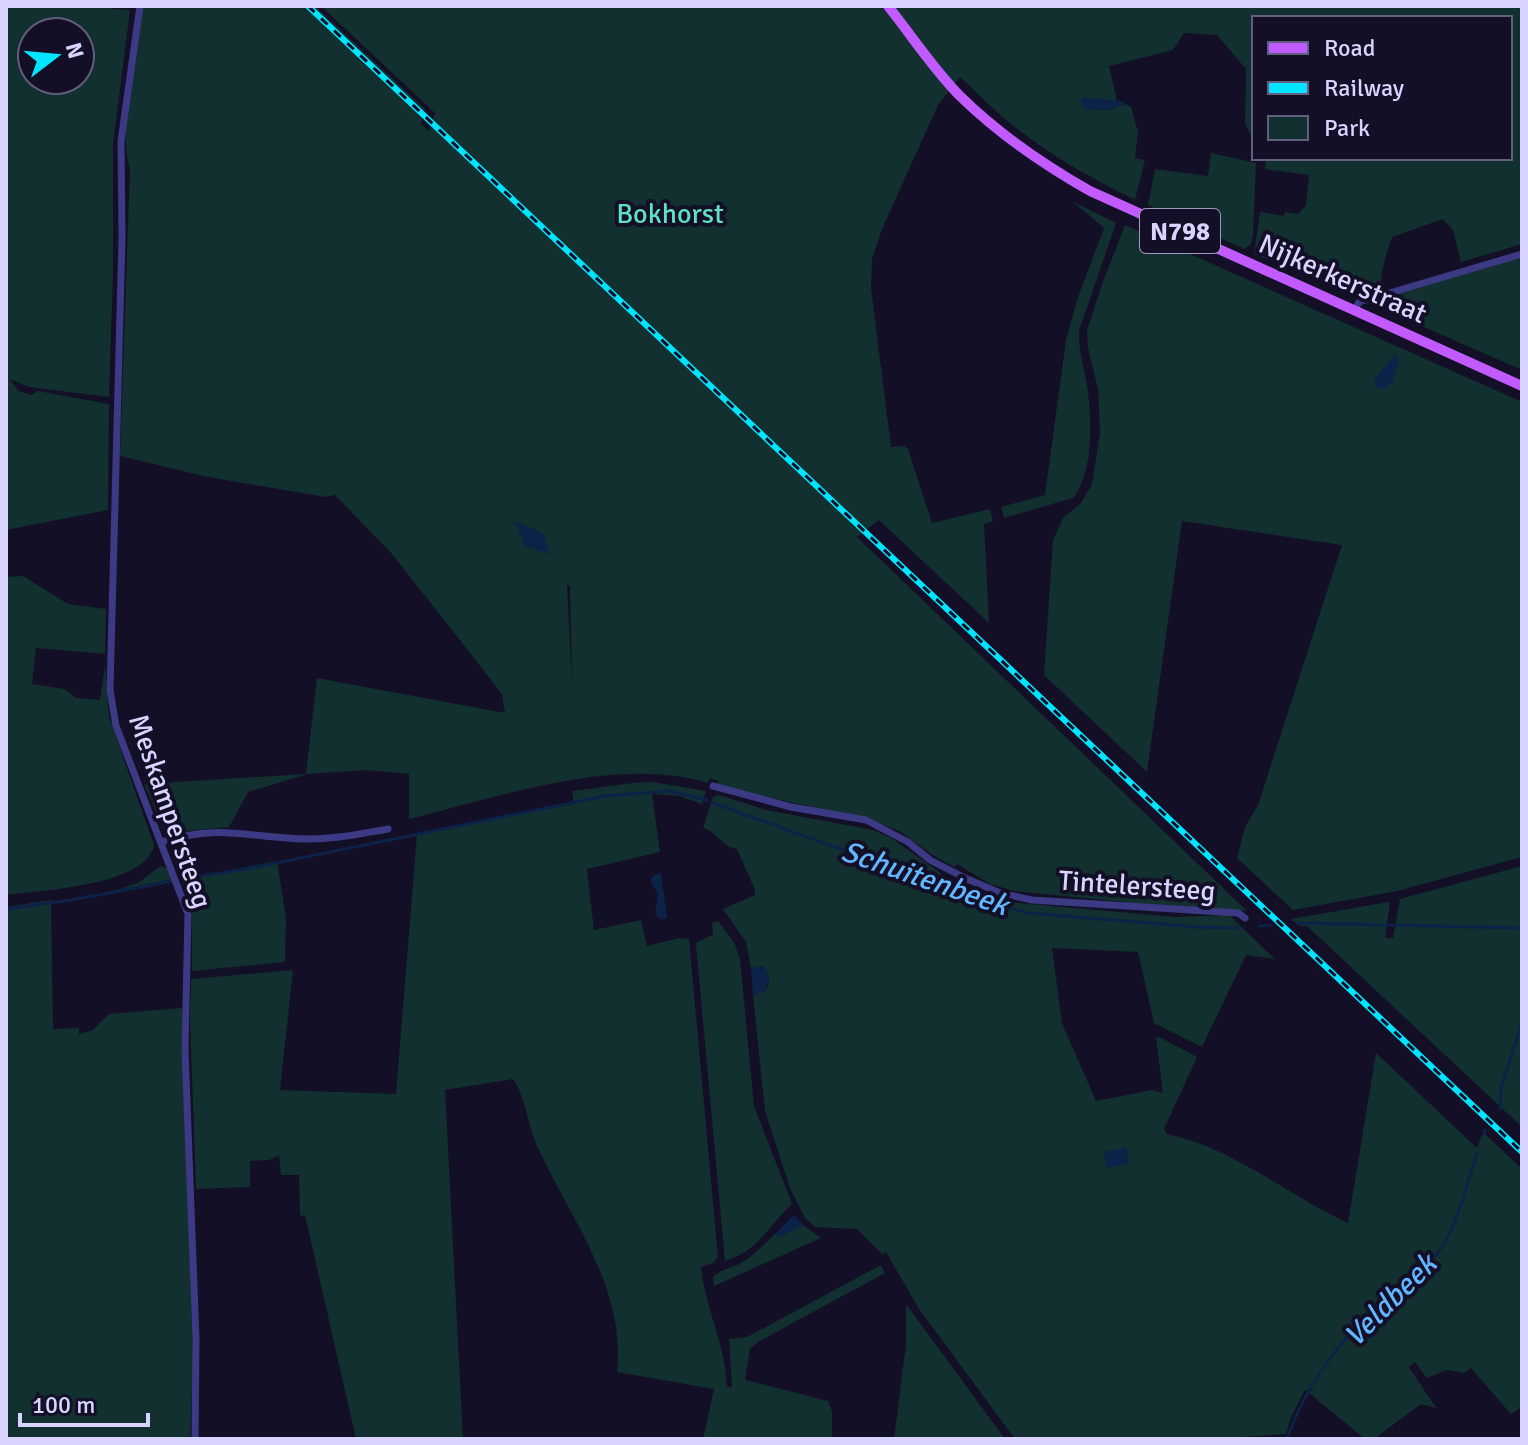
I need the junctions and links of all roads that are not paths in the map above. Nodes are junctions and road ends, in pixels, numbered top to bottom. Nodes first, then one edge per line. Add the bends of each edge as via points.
1 (140, 6) edge
2 (888, 6) edge
3 (1522, 254) edge
4 (1355, 310) junction
5 (1522, 386) edge
6 (713, 786) dead end
7 (388, 829) dead end
8 (161, 842) junction
9 (1245, 918) dead end
10 (195, 1439) edge

1 - 8 street, Meskampersteeg via 121,141 110,690 116,726
2 - 4 main road, Nijkerkerstraat / N798 via 962,98 1069,179
3 - 4 street via 1359,302
4 - 5 main road, Nijkerkerstraat / N798
6 - 9 street, Tintelersteeg via 866,820 930,860 1000,893 1032,900 1238,913
7 - 8 street via 324,839 220,831
8 - 10 street, Meskampersteeg via 188,914 185,1050

